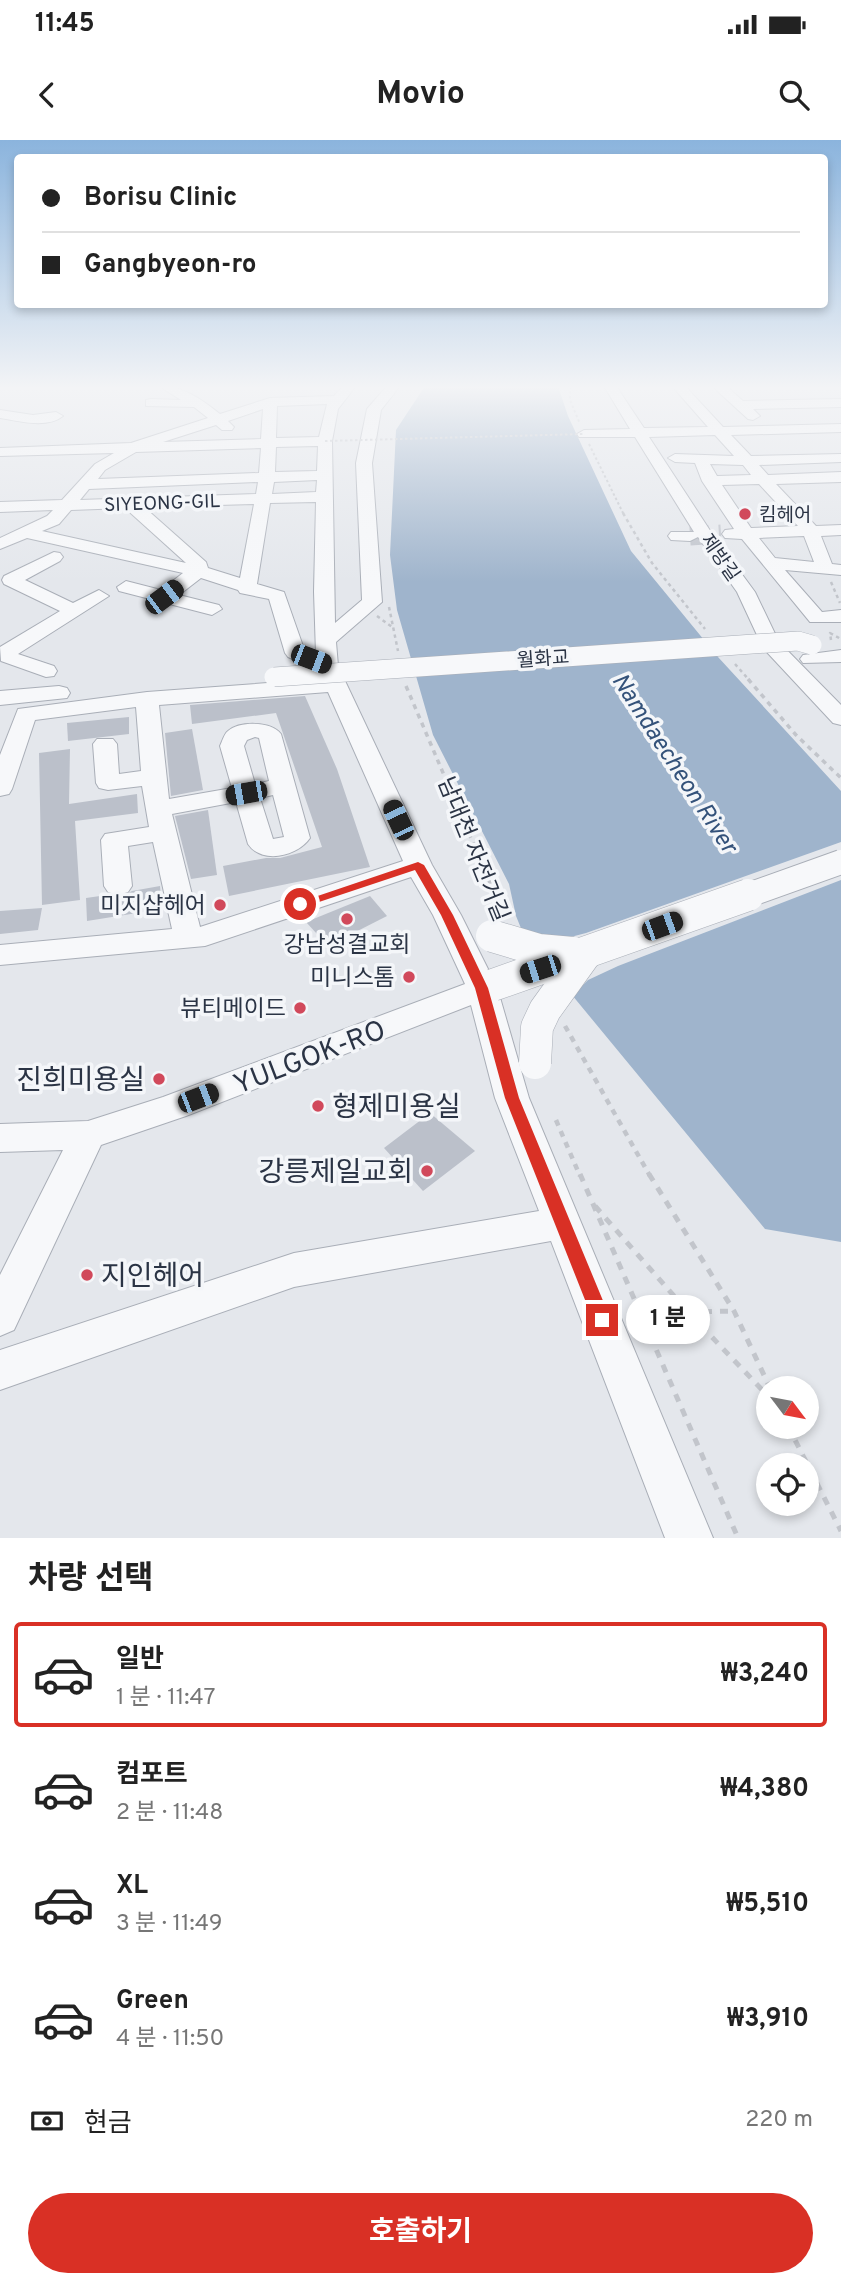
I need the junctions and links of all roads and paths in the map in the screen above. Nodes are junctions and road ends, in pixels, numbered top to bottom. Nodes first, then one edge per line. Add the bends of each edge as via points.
1 (154, 451) edge
2 (226, 451) edge
3 (247, 451) edge
4 (268, 451) edge
5 (325, 451) edge
6 (367, 451) edge
7 (592, 451) edge
8 (652, 451) edge
9 (738, 451) edge
10 (0, 453) edge
11 (841, 456) edge
12 (675, 458) dead end
13 (700, 459) junction
14 (136, 461) junction
15 (225, 461) junction
16 (747, 461) junction
17 (182, 463) junction
18 (325, 475) junction
19 (267, 477) junction
20 (841, 477) edge
21 (761, 480) junction
22 (710, 481) junction
23 (86, 484) junction
24 (324, 497) junction
25 (263, 499) junction
26 (171, 502) junction
27 (129, 503) junction
28 (69, 505) junction
29 (0, 507) edge
30 (841, 530) edge
31 (811, 531) junction
32 (27, 533) junction
33 (744, 533) junction
34 (721, 534) tunnel mouth
35 (0, 544) edge
36 (54, 557) junction
37 (769, 563) junction
38 (105, 569) dead end
39 (833, 569) edge
40 (198, 571) junction
41 (126, 587) dead end
42 (247, 589) junction
43 (99, 596) dead end
44 (277, 596) junction
45 (164, 597) junction
46 (388, 599) dead end
47 (324, 606) junction
48 (841, 606) edge
49 (212, 609) dead end
50 (72, 610) junction
51 (841, 616) edge
52 (708, 633) dead end
53 (326, 640) junction
54 (841, 656) edge
55 (401, 663) dead end
56 (734, 663) dead end
57 (46, 671) dead end
58 (404, 674) dead end
59 (331, 675) junction
60 (0, 698) edge
61 (147, 699) junction
62 (841, 718) edge
63 (106, 744) dead end
64 (153, 778) junction
65 (841, 778) edge
66 (284, 786) junction
67 (0, 789) edge
68 (246, 793) junction
69 (161, 821) junction
70 (841, 862) edge
71 (418, 865) junction
72 (118, 886) dead end
73 (447, 915) junction
74 (499, 929) junction
75 (188, 938) junction
76 (586, 953) junction
77 (0, 955) edge
78 (488, 987) junction
79 (560, 1020) dead end
80 (535, 1063) joint
81 (512, 1098) junction
82 (556, 1120) dead end
83 (88, 1135) junction
84 (0, 1138) edge
85 (578, 1212) junction
86 (734, 1311) junction
87 (688, 1312) junction
88 (0, 1317) edge
89 (0, 1370) edge
90 (764, 1376) edge
91 (756, 1383) edge
92 (795, 1439) edge
93 (841, 1531) edge
94 (689, 1538) edge
95 (738, 1538) edge

1 - 14 street
2 - 15 street
3 - 15 street
4 - 19 street
5 - 18 street
6 - 53 street via 372,602
7 - 52 path via 652,563
8 - 62 street, 제방길 via 746,592 770,644
9 - 16 street
10 - 14 street
11 - 16 street
12 - 13 street
13 - 16 street
13 - 22 street
14 - 17 street
14 - 17 street
14 - 23 street
14 - 23 street via 100,467
15 - 17 street
15 - 17 street
15 - 19 street
16 - 21 street
17 - 26 street
18 - 19 street
18 - 24 street
19 - 25 street
20 - 21 street
21 - 22 street
21 - 31 street
22 - 33 street
23 - 28 street
24 - 25 street, SIYEONG-GIL
24 - 47 street
25 - 26 street, SIYEONG-GIL
25 - 42 street
26 - 27 street, SIYEONG-GIL
27 - 28 street, SIYEONG-GIL
27 - 40 street via 198,564
28 - 29 street, SIYEONG-GIL
28 - 32 street via 53,520
30 - 31 street
31 - 33 street
31 - 39 street
32 - 35 street
32 - 40 street
33 - 34 street
33 - 37 street
35 - 36 street
36 - 38 street
36 - 50 street via 10,580
37 - 39 street
37 - 51 street via 817,618
39 - 48 path
40 - 42 street
40 - 45 street
41 - 45 street
42 - 44 street
43 - 50 street
44 - 47 street
44 - 59 street via 295,653
45 - 49 street
46 - 55 path
47 - 53 street
50 - 57 street via 8,652 14,661
53 - 59 street
54 - 60 street, 월화교, bridge via 811,652 798,641
56 - 65 path via 796,735
58 - 74 path, 남대천 자전거길 via 427,738 498,898
59 - 61 street
59 - 71 street
61 - 64 street
61 - 67 street via 26,714
63 - 64 street via 108,783
64 - 69 street
66 - 68 street
66 - 68 street via 297,838 277,849 261,844
66 - 68 street via 269,734 255,730 237,734 232,746
68 - 69 street
69 - 72 street via 114,840
69 - 75 street
70 - 76 street, bridge
71 - 73 street
71 - 75 street
73 - 74 street
73 - 78 street
74 - 76 street, bridge via 539,950
75 - 77 street
76 - 78 street, bridge
76 - 80 street, bridge via 537,1027
78 - 81 street
78 - 83 street, YULGOK-RO via 174,1107
79 - 86 path
80 - 81 street
81 - 85 street
82 - 85 path
83 - 84 street, YULGOK-RO
83 - 88 street
85 - 87 path
85 - 89 street via 294,1270
85 - 94 street
85 - 95 path
86 - 87 path
86 - 90 path
87 - 91 path
92 - 93 path

